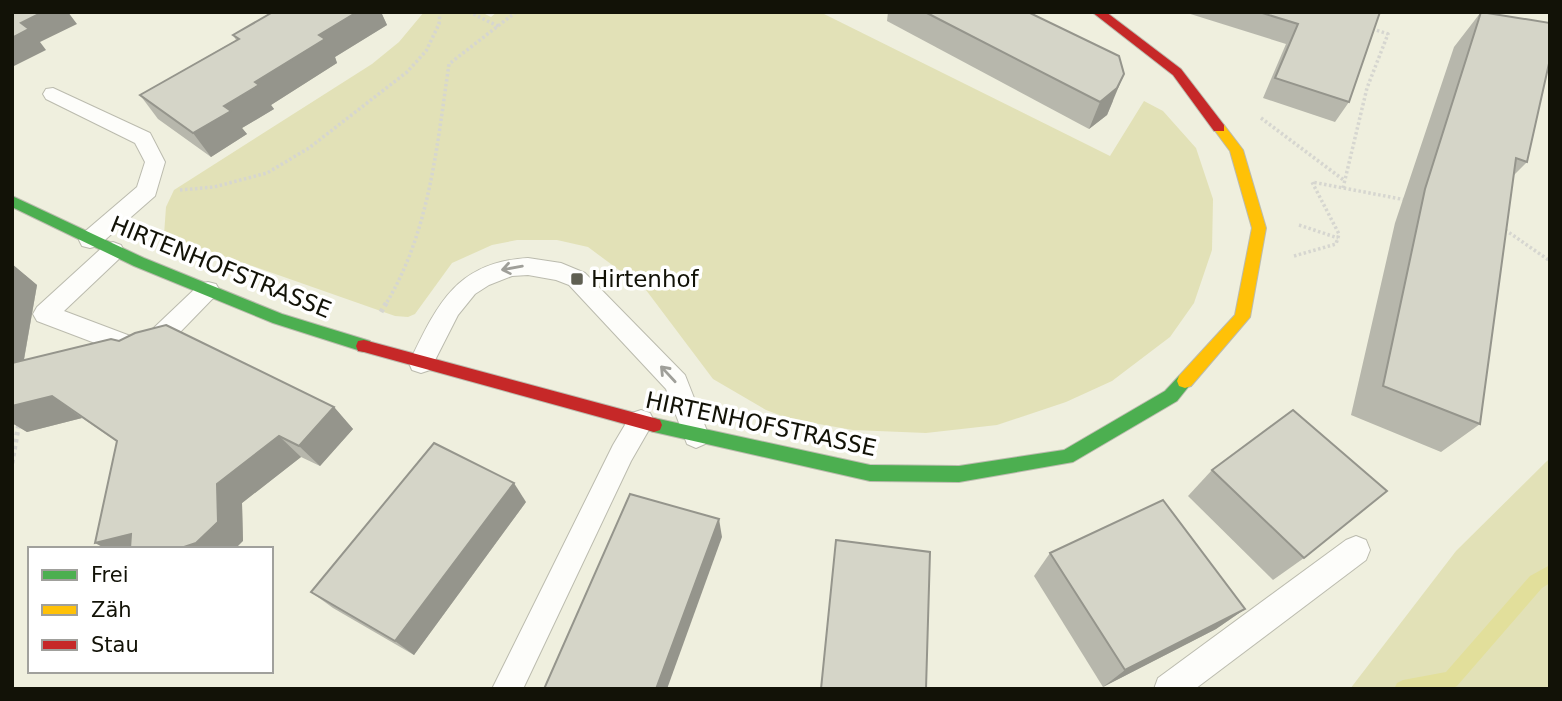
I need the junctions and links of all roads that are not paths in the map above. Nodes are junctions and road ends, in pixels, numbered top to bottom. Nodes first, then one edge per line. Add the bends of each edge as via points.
1 (1098, 12) edge
2 (54, 94) dead end
3 (12, 201) edge
4 (90, 240) junction
5 (113, 251) junction
6 (208, 291) junction
7 (421, 363) junction
8 (641, 421) junction
9 (696, 436) junction
10 (1356, 551) edge
11 (507, 689) edge
12 (1169, 689) edge

1 - 9 street, HIRTENHOFSTRASSE via 1177,72 1211,116 1236,150 1259,228 1242,317 1171,396 1067,457 959,474 870,473
2 - 4 lane via 143,138 155,162 147,191
3 - 4 street, HIRTENHOFSTRASSE
4 - 5 street, HIRTENHOFSTRASSE
5 - 6 street, HIRTENHOFSTRASSE
5 - 6 lane via 45,314 145,352
6 - 7 street, HIRTENHOFSTRASSE via 278,319
7 - 8 street, HIRTENHOFSTRASSE
9 -> 7 lane via 676,383 577,279 559,270 526,266 478,279 443,318
8 - 9 street, HIRTENHOFSTRASSE
8 - 11 lane
10 - 12 lane

